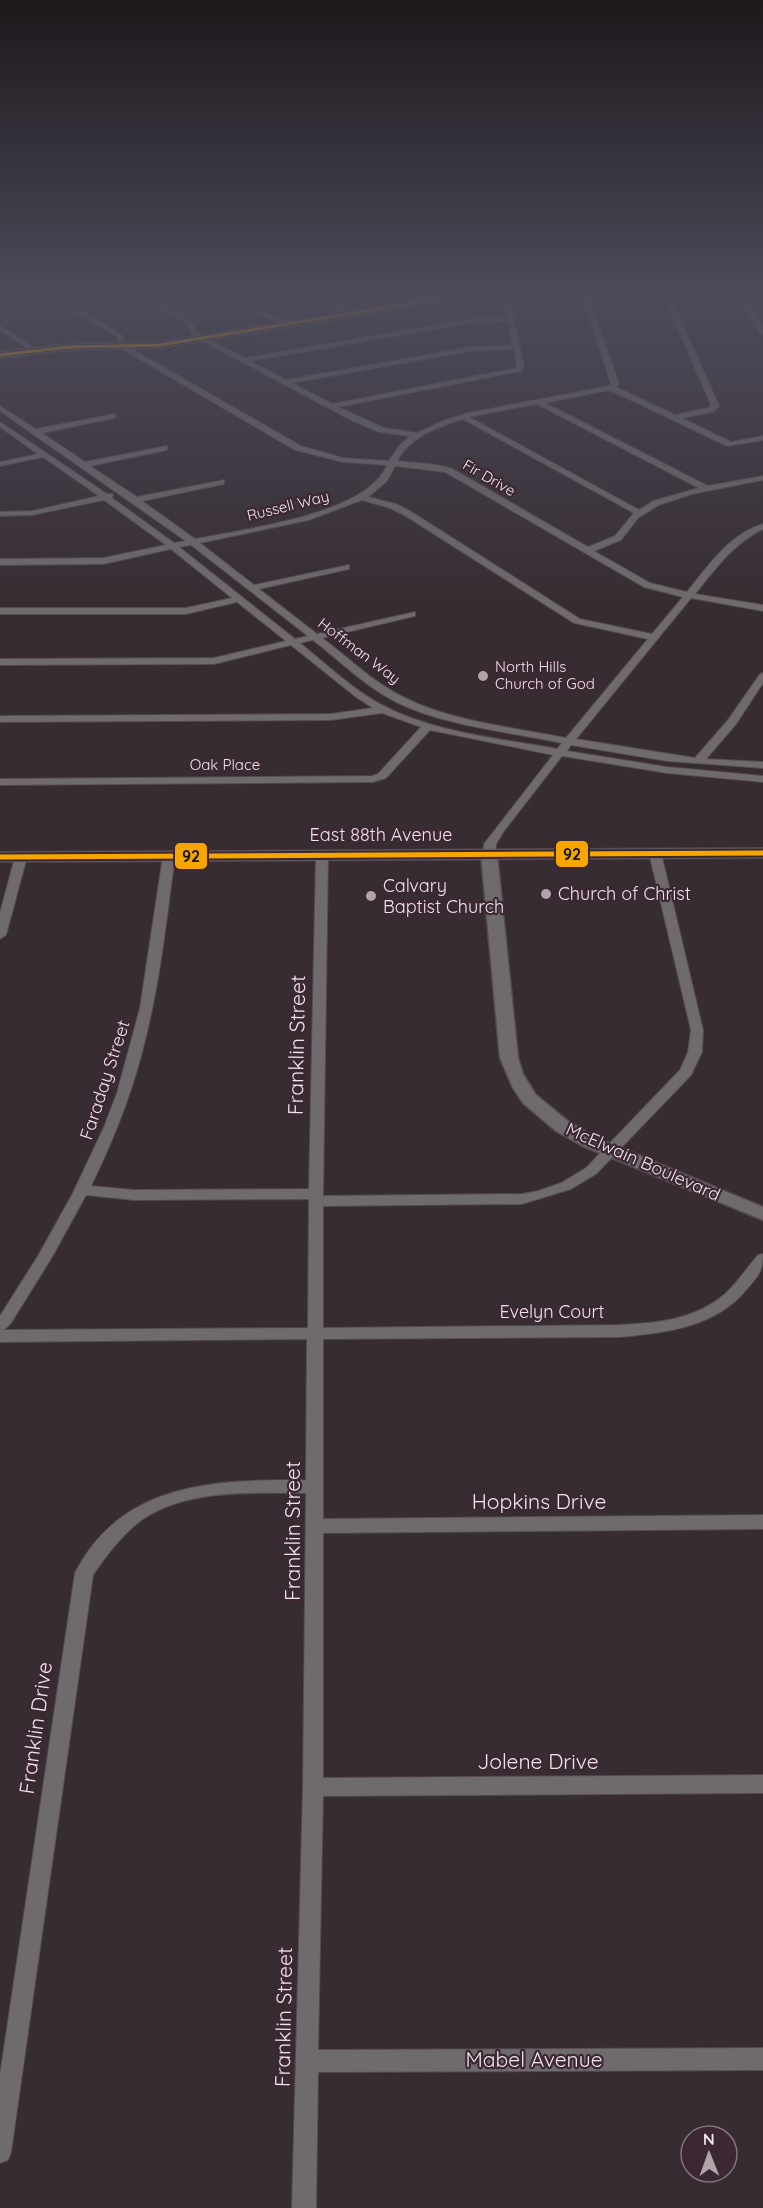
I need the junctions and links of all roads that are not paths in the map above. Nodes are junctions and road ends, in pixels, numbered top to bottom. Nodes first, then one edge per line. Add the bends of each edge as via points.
1 (210, 397) edge
2 (315, 397) edge
3 (379, 397) edge
4 (564, 397) edge
5 (631, 397) edge
6 (711, 397) edge
7 (538, 402) junction
8 (332, 406) junction
9 (0, 408) edge
10 (12, 416) junction
11 (112, 416) dead end
12 (464, 417) junction
13 (674, 417) junction
14 (0, 418) edge
15 (0, 424) edge
16 (35, 432) junction
17 (417, 435) junction
18 (763, 438) edge
19 (164, 448) dead end
20 (44, 455) junction
21 (0, 464) edge
22 (392, 464) junction
23 (84, 465) junction
24 (763, 478) edge
25 (221, 482) dead end
26 (706, 488) junction
27 (121, 490) junction
28 (102, 495) junction
29 (360, 498) junction
30 (136, 500) junction
31 (0, 508) edge
32 (639, 513) junction
33 (0, 514) edge
34 (763, 526) edge
35 (193, 542) junction
36 (172, 546) junction
37 (586, 551) junction
38 (0, 562) edge
39 (346, 567) dead end
40 (252, 588) junction
41 (690, 596) junction
42 (238, 599) junction
43 (763, 608) edge
44 (0, 611) edge
45 (412, 614) dead end
46 (314, 637) junction
47 (656, 638) junction
48 (295, 643) junction
49 (0, 662) edge
50 (763, 676) edge
51 (382, 710) junction
52 (0, 719) edge
53 (428, 726) junction
54 (569, 741) junction
55 (560, 753) junction
56 (699, 760) junction
57 (763, 765) edge
58 (763, 779) edge
59 (0, 782) edge
60 (655, 853) junction
61 (763, 853) edge
62 (489, 854) junction
63 (322, 855) junction
64 (169, 856) junction
65 (0, 857) edge
66 (21, 857) junction
67 (0, 935) edge
68 (611, 1151) junction
69 (83, 1190) junction
70 (316, 1198) junction
71 (763, 1214) edge
72 (763, 1259) edge
73 (0, 1325) edge
74 (316, 1332) junction
75 (0, 1336) edge
76 (316, 1487) junction
77 (763, 1522) edge
78 (316, 1526) junction
79 (763, 1784) edge
80 (312, 1787) junction
81 (763, 2059) edge
82 (306, 2061) junction
83 (1, 2137) edge
84 (304, 2208) edge

1 - 22 street, Fir Drive via 298,448 339,459
2 - 8 street
3 - 8 street
4 - 7 street, Russell Way
5 - 13 street
6 - 13 street via 715,406 710,410
7 - 12 street, Russell Way
7 - 26 street
8 - 17 street via 374,427
9 - 10 street, Hoffman Way
10 - 14 street
10 - 16 street, Hoffman Way
11 - 16 street
12 - 17 street, Russell Way
12 - 32 street
13 - 18 street via 730,444
15 - 20 street, Hoffman Way
16 - 23 street, Hoffman Way
17 - 22 street, Russell Way via 399,449
19 - 23 street
20 - 21 street
20 - 28 street, Hoffman Way
22 - 29 street, Russell Way via 379,484
22 - 37 street, Fir Drive via 430,466 455,473
23 - 27 street, Hoffman Way
24 - 26 street
25 - 30 street
26 - 32 street via 664,500
27 - 28 street
27 - 30 street, Hoffman Way
28 - 31 street via 32,507
28 - 33 street via 32,513
28 - 36 street, Hoffman Way
29 - 35 street, Russell Way via 306,518
29 - 47 street via 402,510 577,621
30 - 35 street, Hoffman Way
32 - 37 street via 618,538
34 - 41 street via 734,542
35 - 36 street, Russell Way
35 - 40 street, Hoffman Way
36 - 38 street, Russell Way via 102,561
36 - 42 street, Hoffman Way
37 - 41 street, Fir Drive via 647,585
39 - 40 street
40 - 46 street, Hoffman Way
41 - 43 street, Fir Drive
41 - 47 street
42 - 44 street via 186,611
42 - 48 street, Hoffman Way
45 - 46 street
46 - 48 street
46 - 54 street, Hoffman Way via 386,692 414,708
47 - 54 street
48 - 49 street via 214,661
48 - 51 street, Hoffman Way
50 - 56 street via 732,722
51 - 52 street via 331,717
51 - 53 street, Hoffman Way
53 - 55 street, Hoffman Way
53 - 59 street, Oak Place via 382,776 373,779
54 - 55 street
54 - 56 street, Hoffman Way
55 - 58 street, Hoffman Way via 693,775
55 - 62 street via 490,844
56 - 57 street, Hoffman Way
60 - 61 main road, East 88th Avenue
60 - 62 main road, East 88th Avenue
60 - 68 street via 697,1042 686,1072
62 - 63 main road, East 88th Avenue
62 - 68 street, McElwain Boulevard via 513,1074 532,1104 549,1118
63 - 64 main road, East 88th Avenue
63 - 70 street, Franklin Street
64 - 66 main road, East 88th Avenue
64 - 69 street, Faraday Street via 135,1057 118,1110
65 - 66 main road, East 88th Avenue
66 - 67 street
68 - 70 street via 576,1181 522,1199
68 - 71 street, McElwain Boulevard
69 - 70 street via 134,1195
69 - 73 street, Faraday Street via 45,1259
70 - 74 street, Franklin Street
72 - 74 street, Evelyn Court via 725,1303 684,1322 653,1329
74 - 75 street, Evelyn Court
74 - 76 street, Franklin Street
76 - 78 street, Franklin Street
76 - 83 street, Franklin Drive via 216,1488 162,1501 111,1533 84,1573
77 - 78 street, Hopkins Drive
78 - 80 street, Franklin Street
79 - 80 street, Jolene Drive
80 - 82 street, Franklin Street
81 - 82 street, Mabel Avenue
82 - 84 street, Franklin Street

